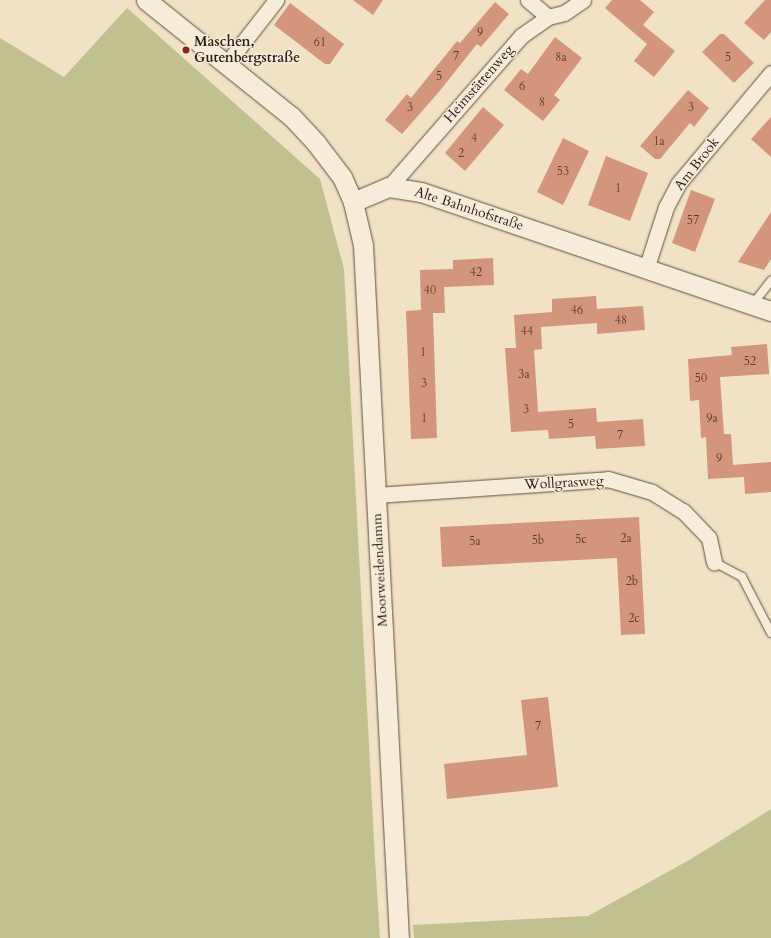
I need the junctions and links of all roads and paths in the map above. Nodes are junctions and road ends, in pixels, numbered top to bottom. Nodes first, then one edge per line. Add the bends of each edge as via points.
1 (146, 0) edge
2 (276, 0) edge
3 (528, 0) edge
4 (583, 0) edge
5 (548, 17) junction
6 (226, 63) junction
7 (771, 73) edge
8 (389, 187) junction
9 (353, 202) junction
10 (646, 269) junction
11 (771, 281) edge
12 (752, 304) junction
13 (771, 311) edge
14 (376, 495) junction
15 (714, 562) joint
16 (771, 633) edge
17 (400, 938) edge

1 - 6 street
2 - 6 street
3 - 5 street
4 - 5 street, Heimstättenweg via 564,13
5 - 8 street, Heimstättenweg via 521,36
6 - 9 street via 291,116 316,142 342,177
7 - 10 street, Am Brook via 678,184 666,206
8 - 9 street
8 - 10 street, Alte Bahnhofstraße via 421,192
9 - 14 street, Moorweidendamm via 362,245
10 - 12 street, Alte Bahnhofstraße
11 - 12 lane
12 - 13 street, Alte Bahnhofstraße
14 - 15 street, Wollgrasweg via 608,479 652,492 683,511 709,538
14 - 17 street, Moorweidendamm
15 - 16 lane via 742,577

